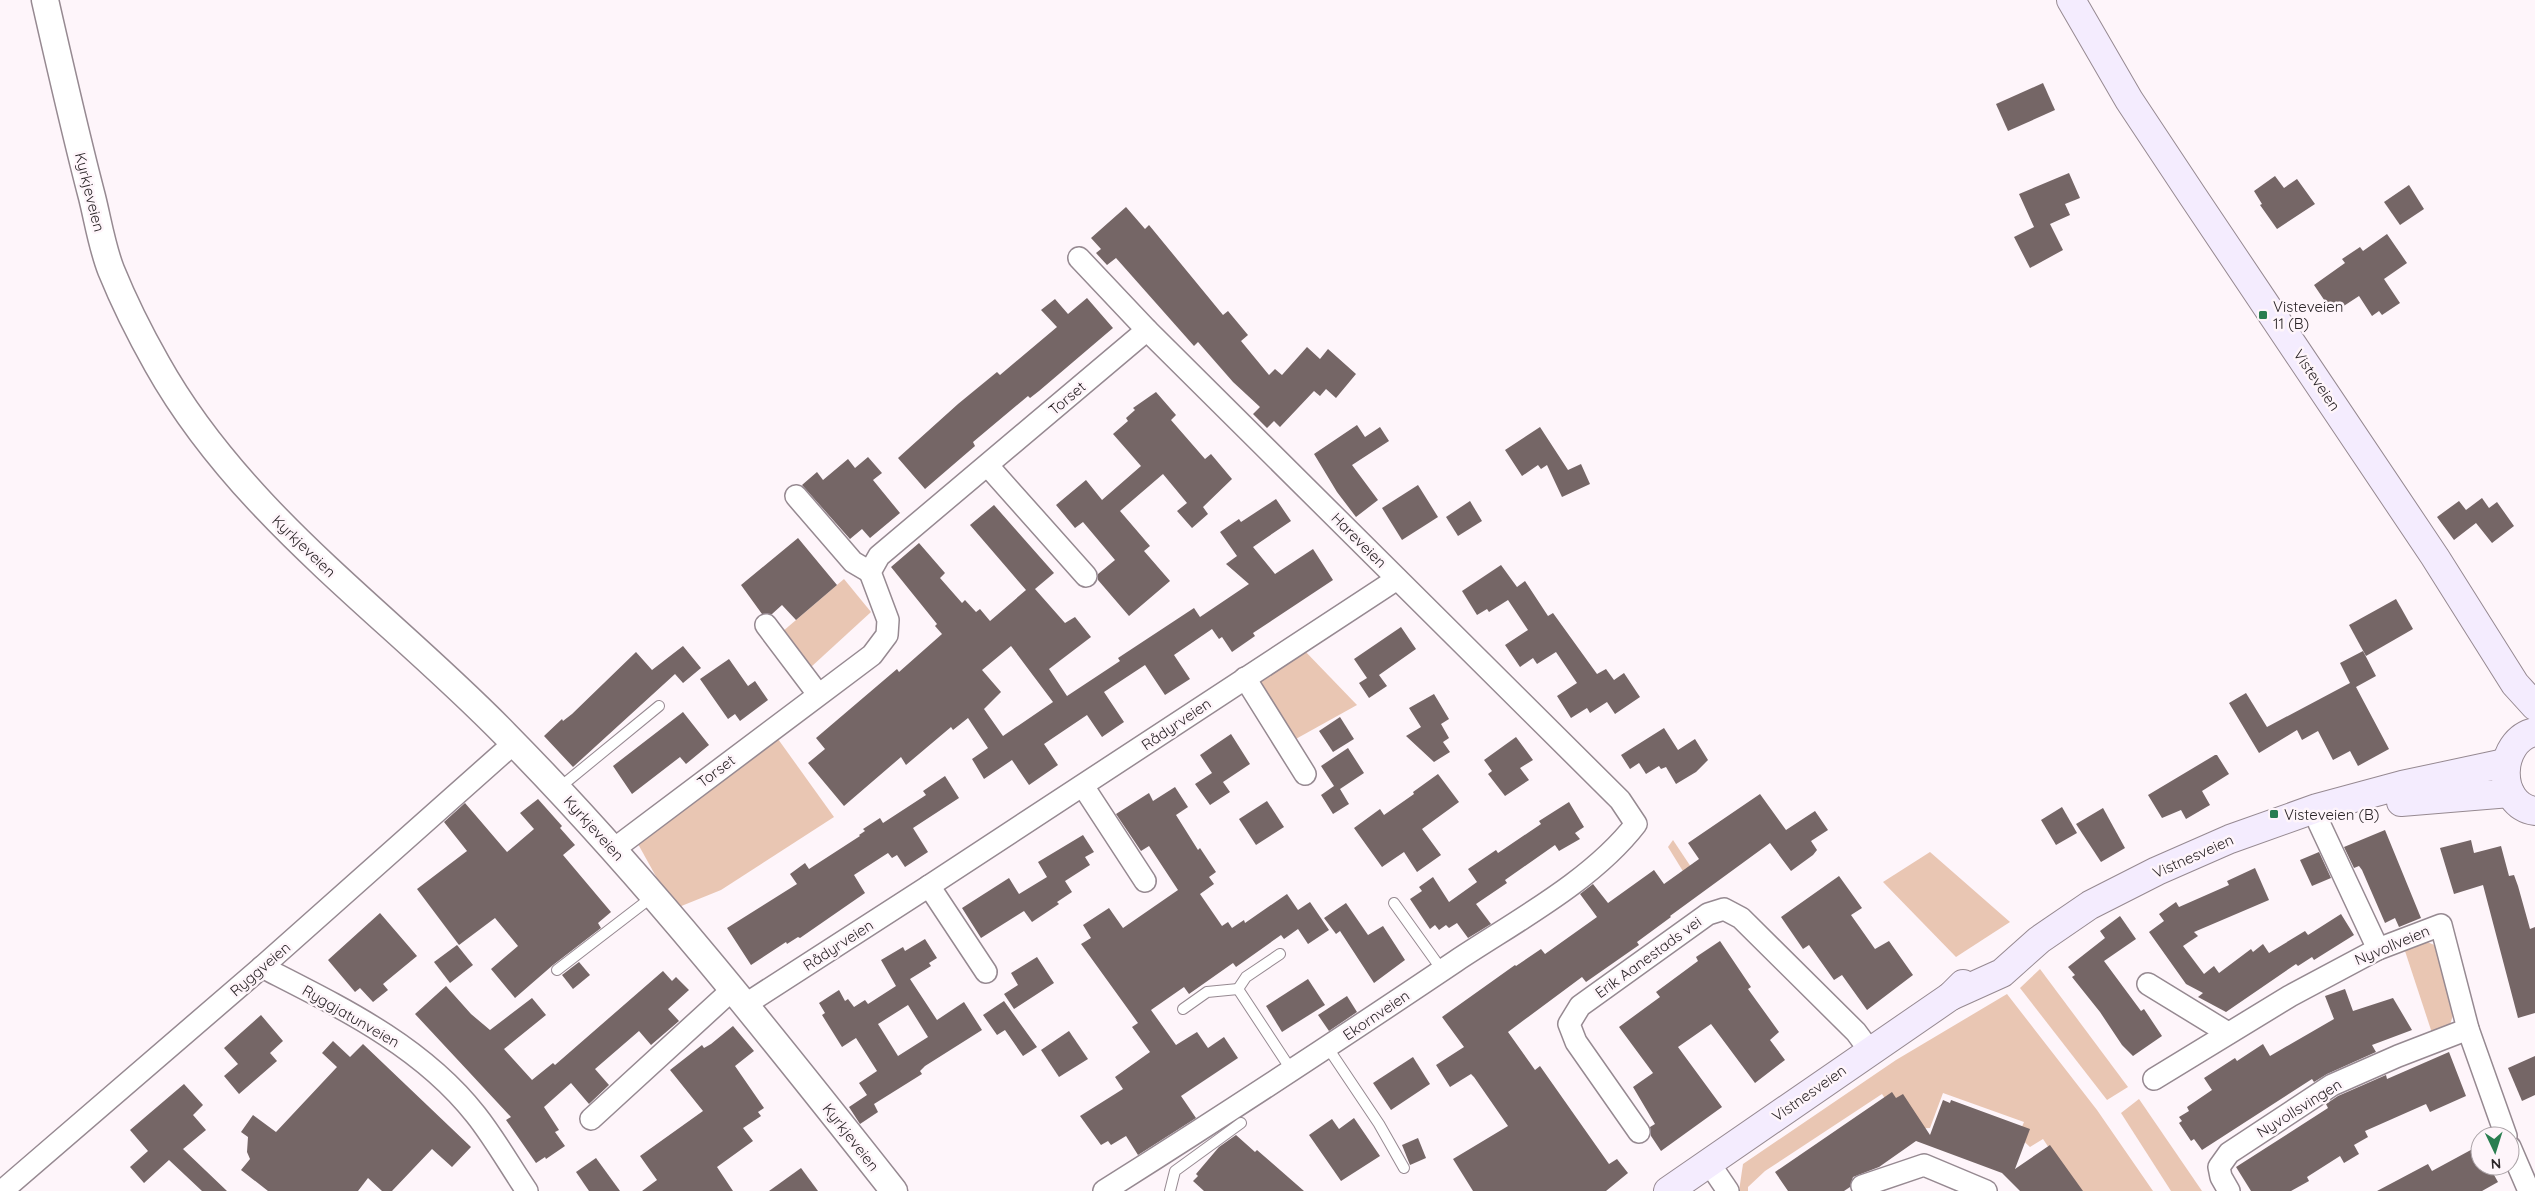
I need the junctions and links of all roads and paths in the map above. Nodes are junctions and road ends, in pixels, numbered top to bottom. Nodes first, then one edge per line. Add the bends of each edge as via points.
1 (45, 0) edge
2 (2071, 0) edge
3 (1079, 258) dead end
4 (1147, 330) junction
5 (988, 466) junction
6 (796, 496) dead end
7 (870, 572) junction
8 (1086, 576) dead end
9 (1397, 578) junction
10 (766, 625) dead end
11 (1245, 678) junction
12 (2515, 684) junction
13 (818, 694) junction
14 (659, 706) dead end
15 (2535, 706) edge
16 (514, 744) junction
17 (2520, 745) edge
18 (1305, 774) dead end
19 (1083, 786) junction
20 (558, 789) junction
21 (2510, 793) junction
22 (2357, 798) junction
23 (2534, 813) edge
24 (2319, 823) dead end
25 (1636, 824) joint
26 (614, 849) junction
27 (1145, 881) dead end
28 (929, 886) junction
29 (653, 896) junction
30 (1394, 903) dead end
31 (2378, 949) junction
32 (1280, 954) dead end
33 (262, 967) junction
34 (558, 970) dead end
35 (1442, 970) junction
36 (986, 972) dead end
37 (2148, 984) dead end
38 (1238, 990) junction
39 (739, 997) junction
40 (1183, 1009) dead end
41 (2468, 1029) junction
42 (2228, 1033) junction
43 (1328, 1048) junction
44 (1870, 1051) junction
45 (1292, 1071) junction
46 (2154, 1079) dead end
47 (591, 1119) dead end
48 (1241, 1124) dead end
49 (2502, 1126) edge
50 (1640, 1132) dead end
51 (1709, 1163) junction
52 (1404, 1168) dead end
53 (2520, 1176) edge
54 (1862, 1186) dead end
55 (2525, 1190) edge
56 (2, 1191) edge
57 (527, 1191) edge
58 (894, 1191) edge
59 (1104, 1191) edge
60 (1170, 1191) edge
61 (1668, 1191) edge
62 (1728, 1191) edge
63 (1986, 1191) edge
64 (2230, 1191) edge

1 - 16 street, Kyrkjeveien via 80,154 110,266 131,317 189,418 225,464 290,534 461,689
2 - 12 main road, Visteveien via 2128,100 2430,549
3 - 4 street, Hareveien
4 - 5 street, Torset
4 - 9 street, Hareveien
5 - 7 street, Torset via 879,556
5 - 8 street
6 - 7 street via 853,562
7 - 13 street, Torset via 888,620 886,635 872,655
9 - 11 street, Rådyrveien
9 - 25 street, Hareveien via 1620,800
10 - 13 street
11 - 18 street
11 - 19 street, Rådyrveien
12 - 15 main road, Visteveien
12 - 17 main road, Visteveien
13 - 26 street, Torset
14 - 20 lane
16 - 20 street, Kyrkjeveien
16 - 33 street, Ryggveien
17 - 21 main road via 2505,779
17 - 22 main road, Vistnesveien
19 - 27 street
19 - 28 street, Rådyrveien
20 - 26 street, Kyrkjeveien
21 - 22 main road, Vistnesveien via 2404,802
21 - 23 main road via 2519,804
22 - 44 main road, Vistnesveien via 2317,808 2238,836 2090,905 2039,940 2002,973 1951,996
24 - 31 street
25 - 35 street, Ekornveien via 1620,845 1572,884
26 - 29 street, Kyrkjeveien
28 - 36 street
28 - 39 street, Rådyrveien
29 - 34 lane
29 - 39 street, Kyrkjeveien
30 - 35 lane
31 - 41 street, Nyvollveien via 2441,925
31 - 42 street, Nyvollveien
32 - 38 lane via 1246,977
33 - 56 street, Ryggveien
33 - 57 street, Ryggjatunveien via 357,1016 406,1047 448,1084 476,1115
35 - 43 street, Ekornveien
37 - 42 street
38 - 40 lane via 1207,992
38 - 45 lane
39 - 47 street
39 - 58 street, Kyrkjeveien
41 - 49 street, Nyvollveien
41 - 64 street, Nyvollsvingen via 2332,1085 2229,1153 2220,1167 2221,1177
42 - 46 street, Nyvollveien
43 - 45 street, Ekornveien
43 - 52 lane
44 - 50 street, Erik Aanestads vei via 1856,1032 1741,918 1724,909 1708,914 1580,1006 1568,1024 1576,1042
44 - 51 main road, Vistnesveien
45 - 59 street, Ekornveien
48 - 60 lane via 1175,1171
51 - 61 main road, Vistnesveien
51 - 62 street
53 - 55 street
54 - 63 street via 1924,1165

